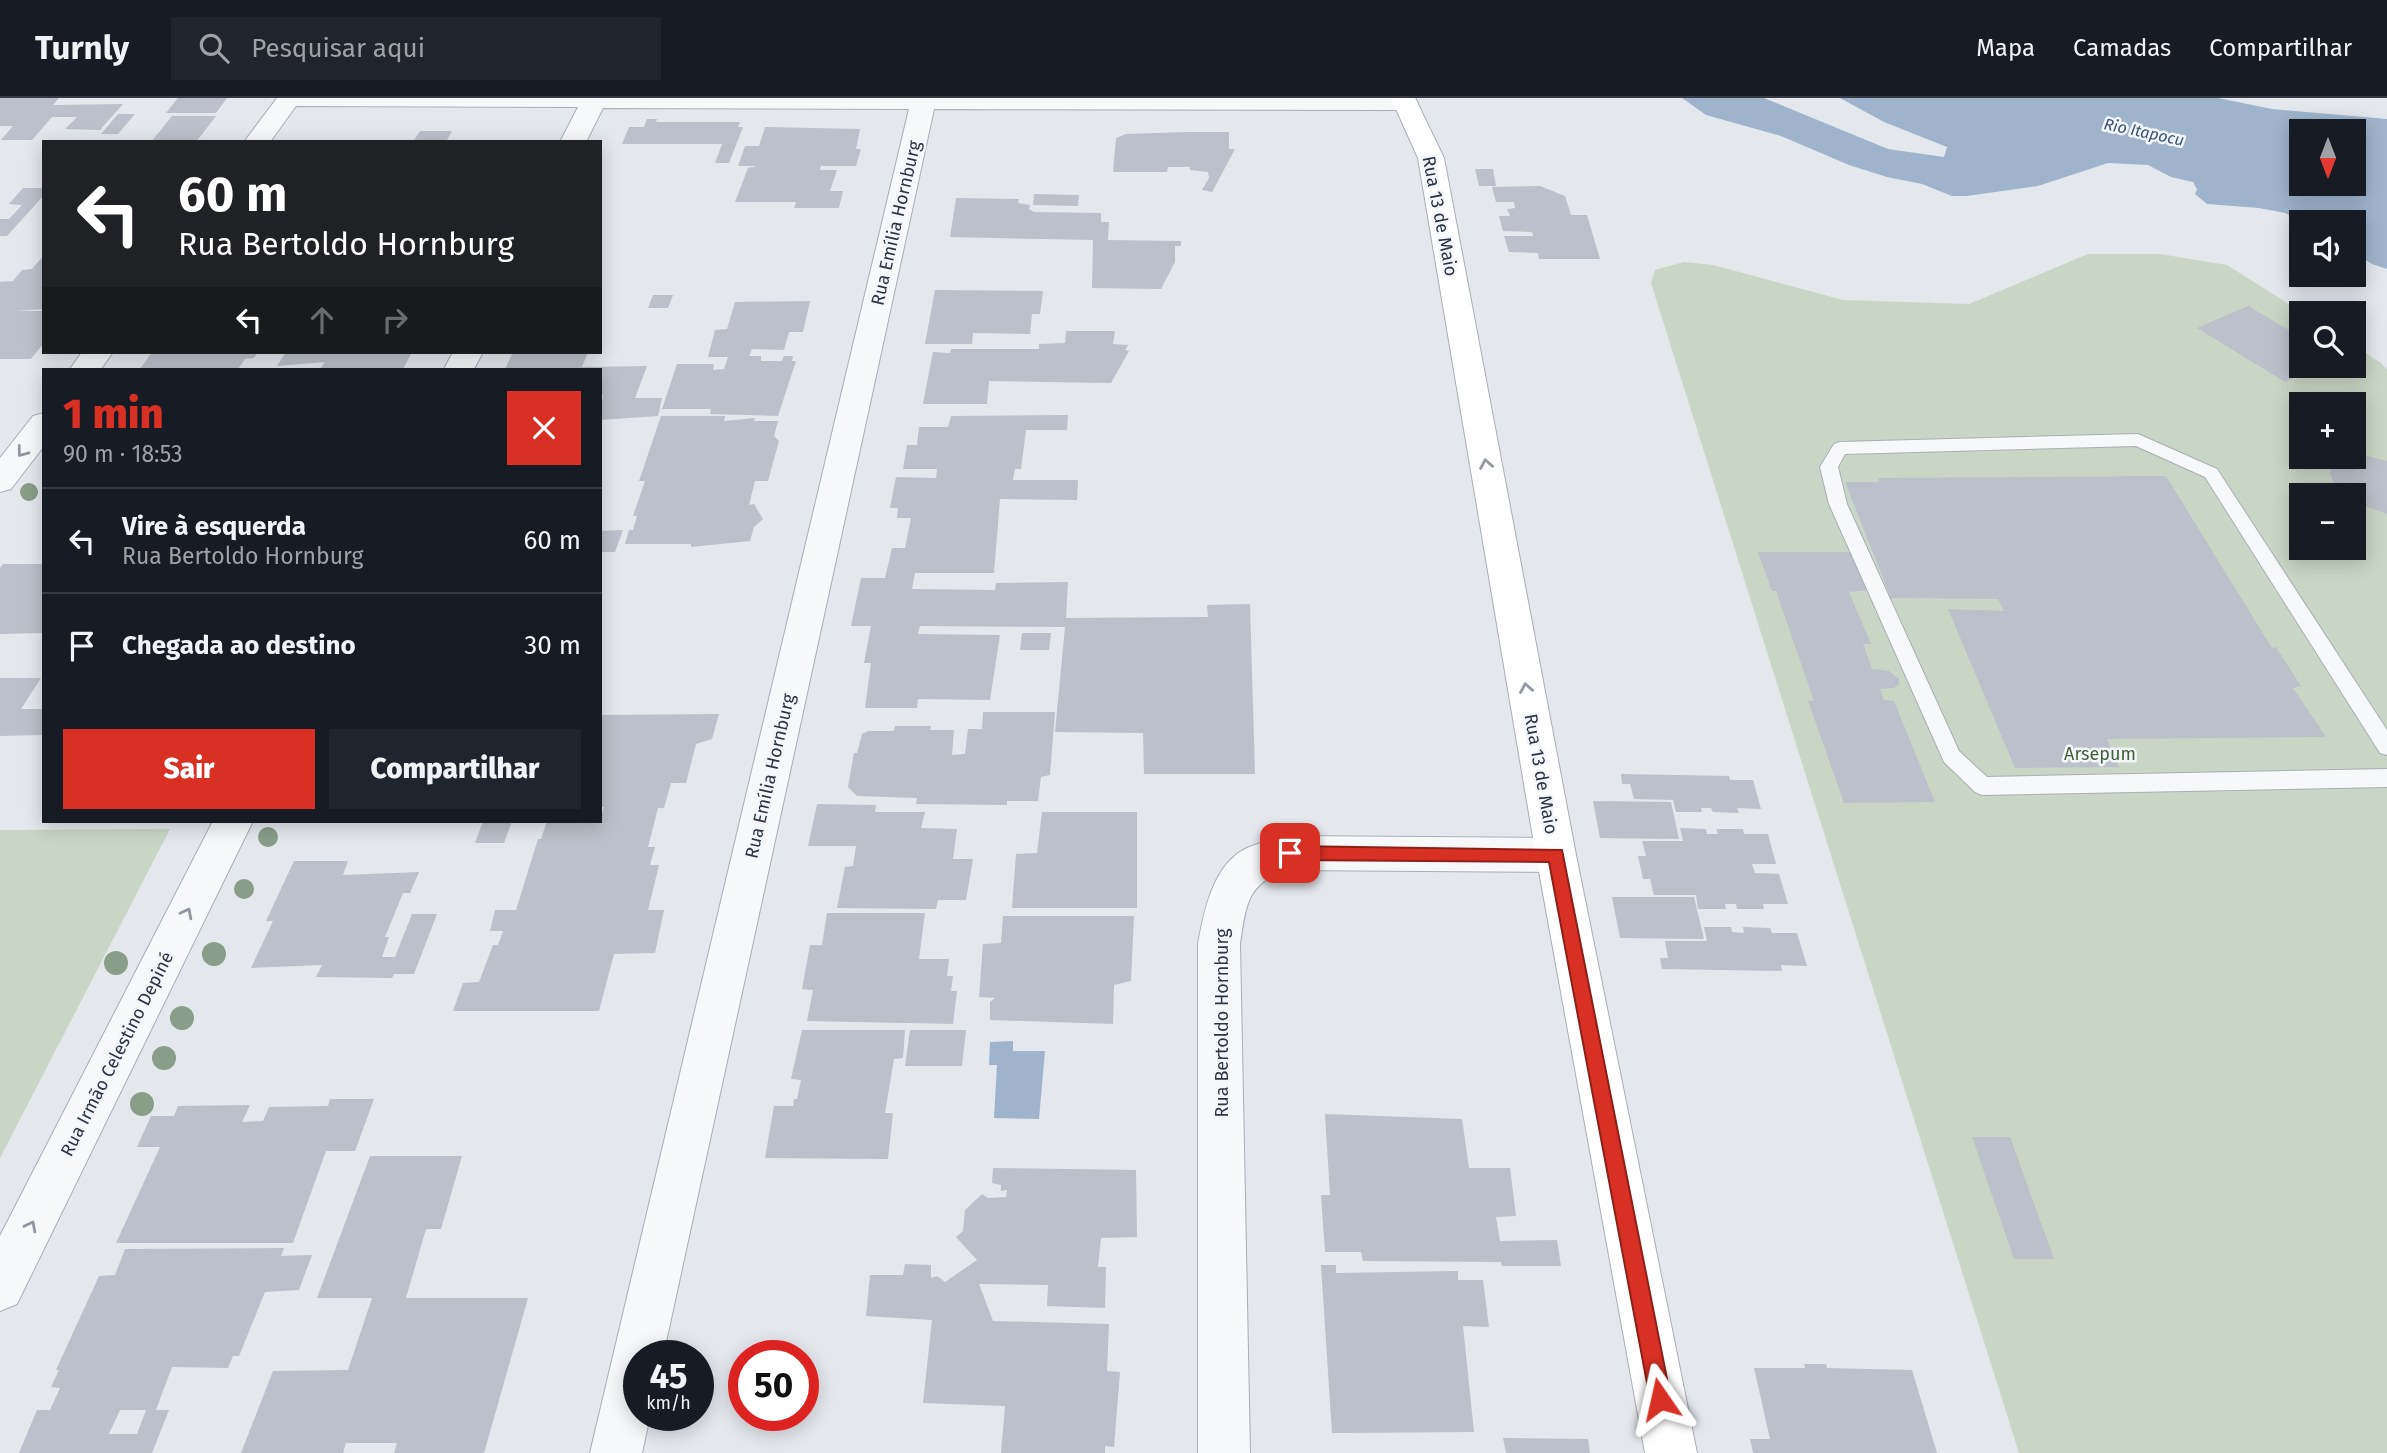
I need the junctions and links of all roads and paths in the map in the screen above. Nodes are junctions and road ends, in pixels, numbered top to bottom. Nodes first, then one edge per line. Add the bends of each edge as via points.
1 (289, 98) edge
2 (595, 99) edge
3 (923, 99) edge
4 (1405, 101) edge
5 (258, 140) edge
6 (574, 140) edge
7 (96, 354) edge
8 (86, 368) edge
9 (42, 427) edge
10 (0, 481) edge
11 (2387, 747) edge
12 (2387, 778) edge
13 (232, 823) edge
14 (1556, 855) junction
15 (0, 1287) edge
16 (616, 1453) edge
17 (1224, 1453) edge
18 (1671, 1453) edge

1 - 2 street
1 - 5 street
2 - 3 street
2 - 6 street
3 - 4 street
3 - 16 street, Rua Emília Hornburg
14 -> 4 main road, Rua 13 de Maio via 1431,158
7 - 8 street
9 -> 10 street
11 - 12 lane via 2211,473 2138,440 1840,448 1829,467 1838,504 1951,756 1982,786
15 -> 13 street, Rua Irmão Celestino Depiné
14 - 17 street, Rua Bertoldo Hornburg via 1290,853 1259,862 1237,882 1224,910 1219,944
14 - 18 main road, Rua 13 de Maio

